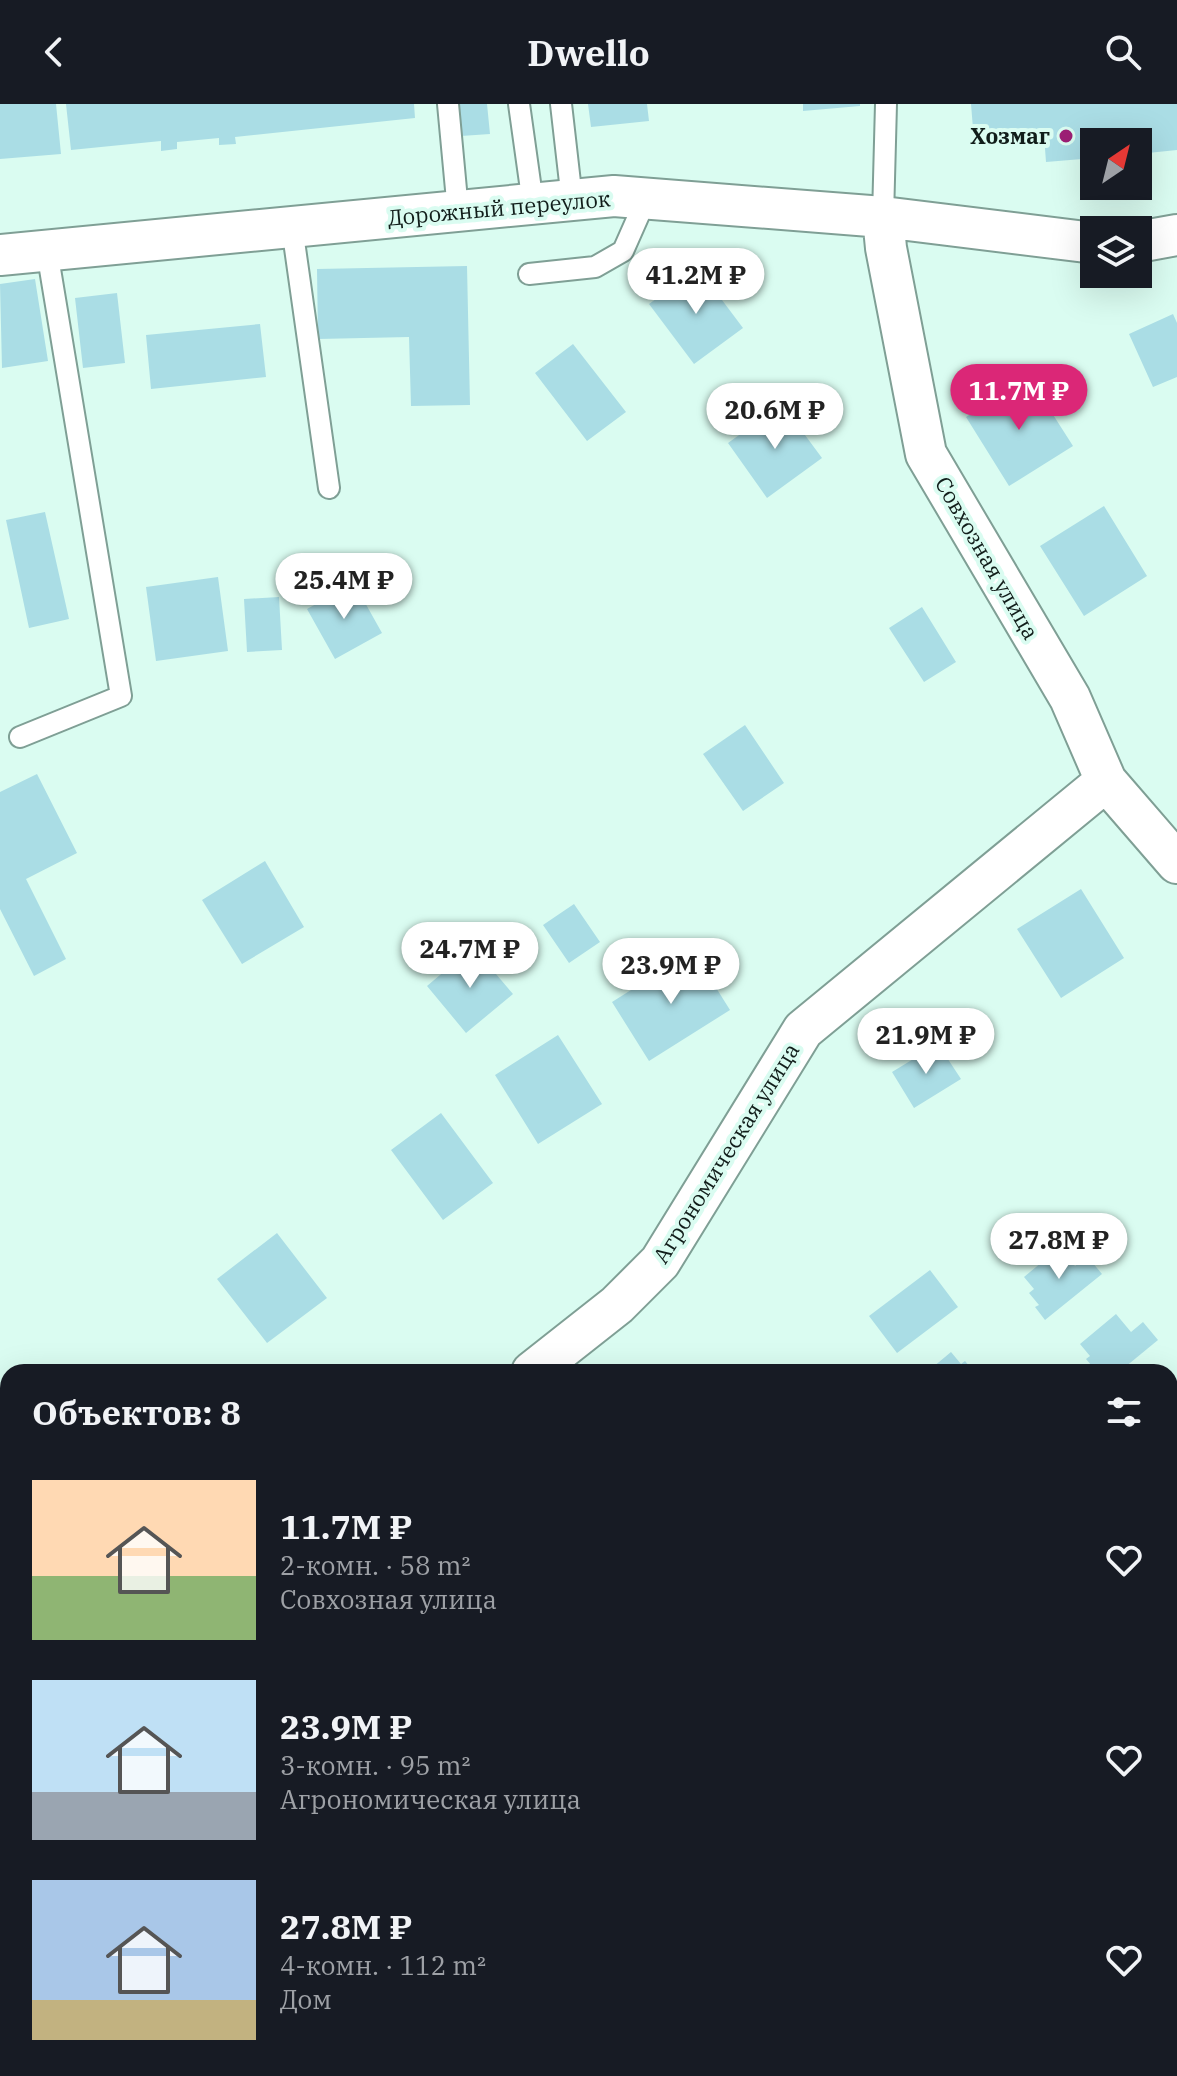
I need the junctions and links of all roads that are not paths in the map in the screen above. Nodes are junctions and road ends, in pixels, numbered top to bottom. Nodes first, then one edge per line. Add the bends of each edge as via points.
1 (448, 104) edge
2 (519, 104) edge
3 (561, 104) edge
4 (886, 104) edge
5 (646, 199) junction
6 (552, 202) junction
7 (458, 211) junction
8 (883, 217) junction
9 (292, 227) junction
10 (1177, 235) edge
11 (1152, 239) edge
12 (1080, 241) edge
13 (47, 251) junction
14 (0, 255) edge
15 (529, 274) dead end
16 (329, 488) dead end
17 (20, 737) dead end
18 (1106, 781) junction
19 (1177, 863) edge
20 (542, 1364) edge

1 - 7 lane
2 - 6 lane
3 - 6 lane
4 - 8 lane
5 - 6 street, Дорожный переулок via 614,196
5 - 8 street, Дорожный переулок
5 - 15 lane via 623,251 595,267
6 - 7 street, Дорожный переулок
7 - 9 street, Дорожный переулок
8 - 12 street, Дорожный переулок
8 - 18 street, Совхозная улица via 926,454 1070,698
9 - 13 street, Дорожный переулок
9 - 16 lane
10 - 11 street
13 - 14 street, Дорожный переулок
13 - 17 lane via 121,696
18 - 19 street, Совхозная улица
18 - 20 street, Агрономическая улица via 803,1030 660,1262 617,1305

